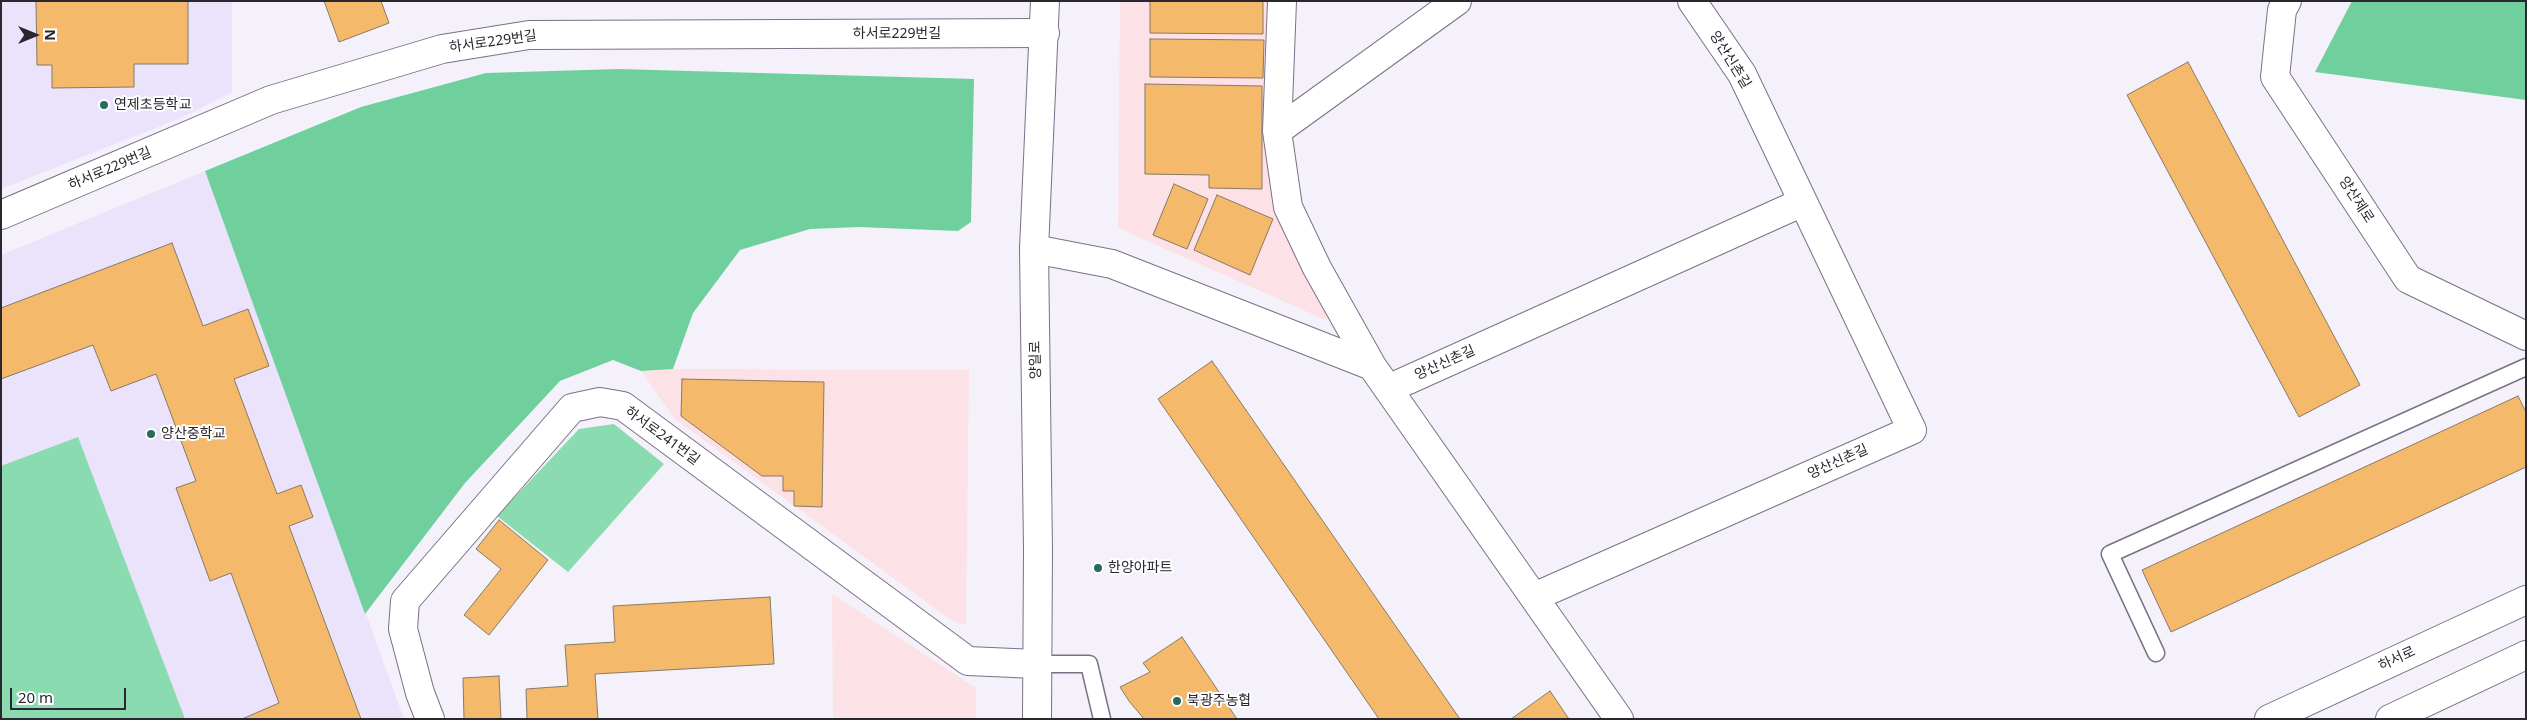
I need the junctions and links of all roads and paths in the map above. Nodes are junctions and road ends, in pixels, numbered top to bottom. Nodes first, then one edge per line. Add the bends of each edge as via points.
1 (1045, 1) edge
2 (1282, 1) edge
3 (1457, 1) edge
4 (1692, 1) edge
5 (2287, 1) edge
6 (1046, 33) junction
7 (1277, 131) junction
8 (1803, 202) junction
9 (1, 215) edge
10 (1034, 249) junction
11 (2526, 336) edge
12 (1372, 366) junction
13 (2526, 367) edge
14 (1388, 389) junction
15 (1534, 597) junction
16 (2526, 600) edge
17 (2156, 653) dead end
18 (2526, 655) edge
19 (1036, 664) junction
20 (430, 719) edge
21 (1037, 719) edge
22 (1102, 719) edge
23 (1618, 719) edge
24 (2269, 719) edge
25 (2390, 719) edge

1 - 6 street, 양일로
2 - 7 street
3 - 7 street
4 - 8 street, 양산신촌길 via 1742,74
5 - 11 street, 양산제로 via 2282,10 2276,77 2408,279
6 - 9 street, 하서로229번길 via 529,35 442,49 271,100
6 - 10 street, 양일로
7 - 12 street via 1288,207 1317,268
8 - 14 street, 양산신촌길
8 - 15 street, 양산신촌길 via 1912,430
10 - 12 street via 1112,264
10 - 19 street, 양일로 via 1038,550
12 - 14 street
13 - 17 lane via 2110,554
14 - 15 street
15 - 23 street
16 - 24 street, 하서로
18 - 25 street
19 - 20 street, 하서로241번길 via 968,661 623,406 600,402 572,408 405,601 403,630
19 - 21 street, 양일로
19 - 22 lane via 1089,664

